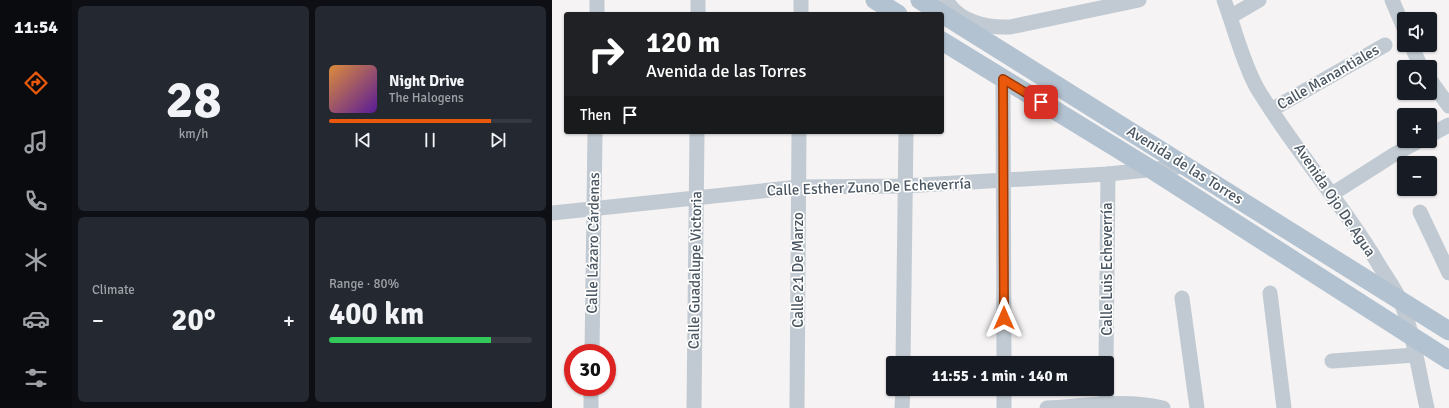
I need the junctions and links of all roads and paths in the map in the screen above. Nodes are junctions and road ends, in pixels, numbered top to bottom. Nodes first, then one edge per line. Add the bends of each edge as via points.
1 (597, 0) edge
2 (698, 0) edge
3 (801, 0) edge
4 (875, 0) edge
5 (920, 0) edge
6 (946, 0) edge
7 (1139, 0) edge
8 (1224, 0) edge
9 (1259, 0) edge
10 (1392, 0) edge
11 (597, 12) edge
12 (698, 12) edge
13 (801, 12) edge
14 (895, 12) edge
15 (939, 12) edge
16 (1397, 12) edge
17 (944, 15) edge
18 (1230, 17) junction
19 (944, 42) edge
20 (1385, 44) dead end
21 (1003, 79) junction
22 (1437, 90) edge
23 (1449, 106) edge
24 (1271, 110) junction
25 (1449, 125) edge
26 (1437, 131) edge
27 (595, 134) edge
28 (696, 134) edge
29 (799, 134) edge
30 (906, 134) edge
31 (1406, 148) edge
32 (1186, 166) junction
33 (1154, 171) junction
34 (1108, 174) junction
35 (1003, 181) junction
36 (904, 186) junction
37 (799, 187) junction
38 (1332, 194) junction
39 (696, 198) junction
40 (594, 208) junction
41 (1420, 212) dead end
42 (552, 213) edge
43 (1449, 273) edge
44 (1270, 293) dead end
45 (1182, 298) dead end
46 (1400, 301) junction
47 (1449, 331) edge
48 (592, 344) edge
49 (1414, 346) junction
50 (903, 356) edge
51 (1004, 356) edge
52 (1106, 356) edge
53 (1449, 360) edge
54 (1332, 361) dead end
55 (591, 396) edge
56 (902, 396) edge
57 (1004, 396) edge
58 (1106, 406) edge
59 (591, 408) edge
60 (694, 408) edge
61 (797, 408) edge
62 (902, 408) edge
63 (1004, 408) edge
64 (1047, 408) edge
65 (1163, 408) edge
66 (1197, 408) edge
67 (1284, 408) edge
68 (1427, 408) edge

1 - 11 street
2 - 12 street
3 - 13 street
4 - 14 main road
5 - 15 main road, Avenida de las Torres
6 - 7 street via 961,15 975,23 993,28 1010,27
8 - 18 street, Avenida Ojo De Agua
9 - 18 street
10 - 16 street
17 - 32 main road, Avenida de las Torres
18 - 24 street, Avenida Ojo De Agua via 1246,64
19 - 21 main road, Avenida de las Torres
20 - 24 street, Calle Manantiales
21 - 33 main road, Avenida de las Torres
21 - 35 street
22 - 23 street
24 - 38 street, Avenida Ojo De Agua
25 - 26 street
27 - 40 street, Calle Lázaro Cárdenas
28 - 39 street, Calle Guadalupe Victoria
29 - 37 street, Calle 21 De Marzo
30 - 36 street
31 - 38 street
32 - 33 street, Calle Esther Zuno De Echeverría
32 - 46 main road, Avenida de las Torres
33 - 34 street, Calle Esther Zuno De Echeverría
33 - 49 main road, Avenida de las Torres
34 - 35 street, Calle Esther Zuno De Echeverría
34 - 52 street, Calle Luis Echeverría
35 - 36 street, Calle Esther Zuno De Echeverría
35 - 51 street
36 - 37 street, Calle Esther Zuno De Echeverría
36 - 50 street
37 - 39 street, Calle Esther Zuno De Echeverría
37 - 61 street, Calle 21 De Marzo
38 - 46 street, Avenida Ojo De Agua via 1369,248
39 - 40 street, Calle Esther Zuno De Echeverría
39 - 60 street, Calle Guadalupe Victoria
40 - 42 street, Calle Esther Zuno De Echeverría
40 - 48 street, Calle Lázaro Cárdenas
41 - 43 street
44 - 67 street
45 - 66 street
46 - 47 main road, Avenida de las Torres
46 - 49 street, Avenida Ojo De Agua
49 - 53 main road, Avenida de las Torres
49 - 54 street
49 - 68 street, Avenida Ojo De Agua
55 - 59 street
56 - 62 street
57 - 63 street
58 - 64 street
58 - 65 street via 1140,405

